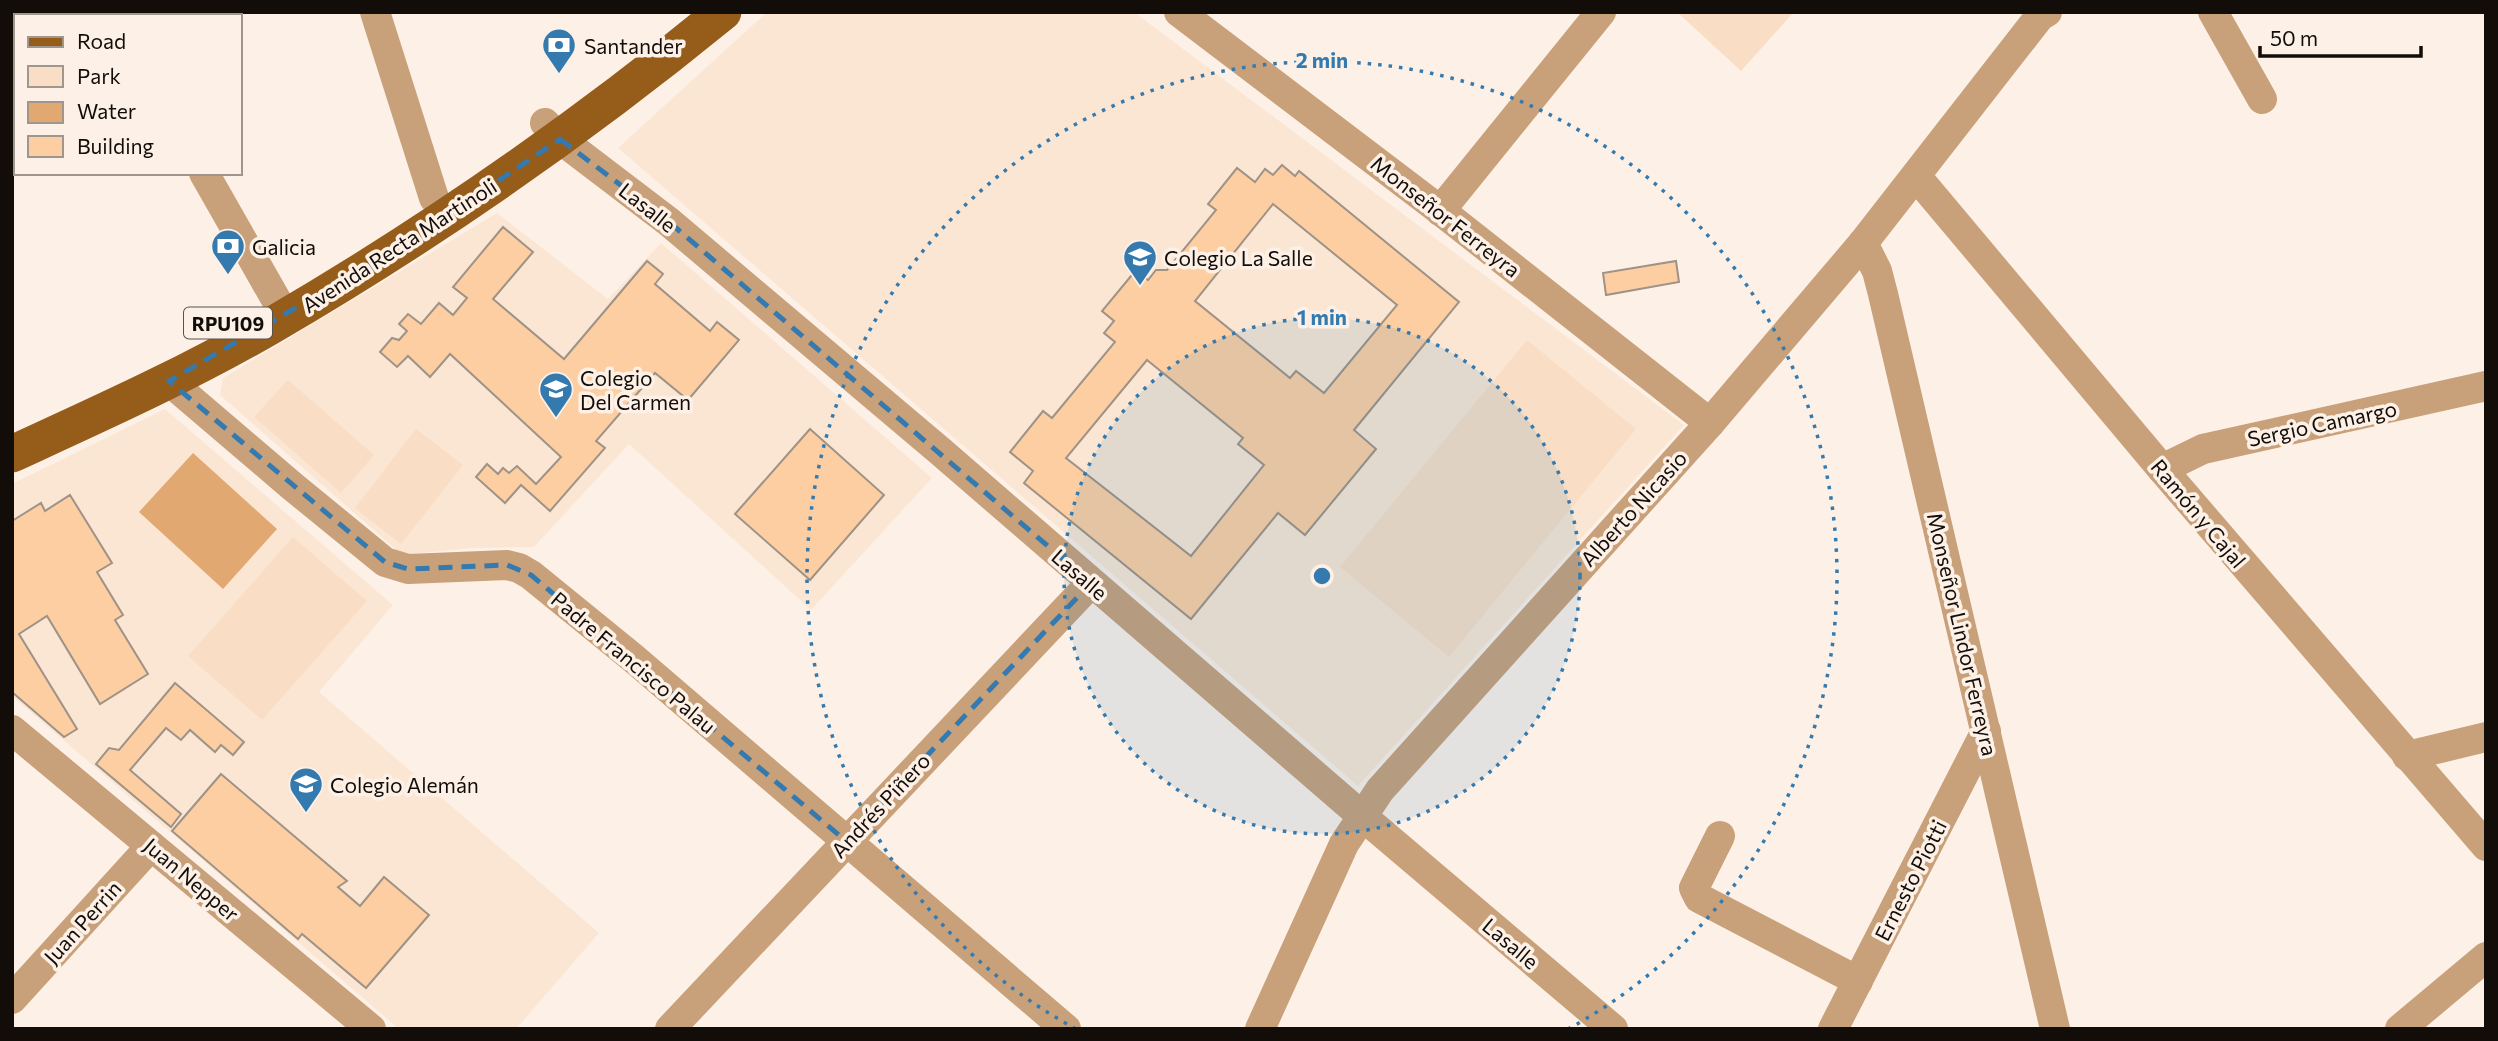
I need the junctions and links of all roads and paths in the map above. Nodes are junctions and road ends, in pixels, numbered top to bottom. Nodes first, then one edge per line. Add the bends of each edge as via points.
1 (375, 12) edge
2 (688, 12) edge
3 (723, 12) edge
4 (1179, 12) edge
5 (1601, 12) edge
6 (2213, 12) edge
7 (2040, 14) edge
8 (2262, 99) dead end
9 (552, 131) junction
10 (205, 175) edge
11 (1916, 176) junction
12 (434, 198) junction
13 (1440, 211) junction
14 (1863, 243) junction
15 (280, 307) junction
16 (169, 381) junction
17 (2486, 386) edge
18 (1710, 423) junction
19 (12, 429) edge
20 (12, 454) edge
21 (2162, 469) junction
22 (1091, 583) junction
23 (12, 730) edge
24 (1986, 731) junction
25 (2486, 737) edge
26 (2407, 756) junction
27 (1362, 816) junction
28 (1720, 836) dead end
29 (846, 841) junction
30 (151, 846) junction
31 (2486, 846) edge
32 (2486, 957) edge
33 (1858, 981) junction
34 (12, 999) edge
35 (371, 1029) edge
36 (670, 1029) edge
37 (1066, 1029) edge
38 (1260, 1029) edge
39 (1613, 1029) edge
40 (1833, 1029) edge
41 (2055, 1029) edge
42 (2400, 1029) edge

1 - 12 street
2 - 9 main road, Avenida Recta Martinoli / RPU109
3 - 9 main road, Avenida Recta Martinoli / RPU109
4 - 13 street, Monseñor Ferreyra
5 - 13 street
6 - 8 street
7 - 11 street, Alberto Nicasio
9 - 12 main road, Avenida Recta Martinoli / RPU109
9 - 15 main road, Avenida Recta Martinoli / RPU109 via 439,223
9 - 22 street, Lasalle via 669,222
10 - 15 street
11 - 14 street, Alberto Nicasio
11 - 21 street, Ramón y Cajal
12 - 15 main road, Avenida Recta Martinoli / RPU109
13 - 18 street, Monseñor Ferreyra
14 - 18 street, Alberto Nicasio
14 - 24 street, Monseñor Lindor Ferreyra via 1883,294
15 - 16 main road, Avenida Recta Martinoli / RPU109
15 - 19 main road, Avenida Recta Martinoli / RPU109
16 - 20 main road, Avenida Recta Martinoli / RPU109
16 - 29 street, Padre Francisco Palau via 385,562 408,569 507,565 531,575
17 - 21 street, Sergio Camargo via 2203,449
18 - 27 street, Alberto Nicasio via 1380,790
21 - 26 street, Ramón y Cajal
22 - 27 street, Lasalle
22 - 29 street, Andrés Piñero
23 - 30 street, Juan Nepper
24 - 33 street, Ernesto Piotti
24 - 41 street, Monseñor Lindor Ferreyra
25 - 26 street
26 - 31 street, Ramón y Cajal
27 - 38 street, Alberto Nicasio via 1344,844
27 - 39 street, Lasalle
28 - 33 street via 1694,888 1699,898
29 - 36 street, Andrés Piñero
29 - 37 street, Padre Francisco Palau
30 - 34 street, Juan Perrin
30 - 35 street, Juan Nepper
32 - 42 street
33 - 40 street, Ernesto Piotti

